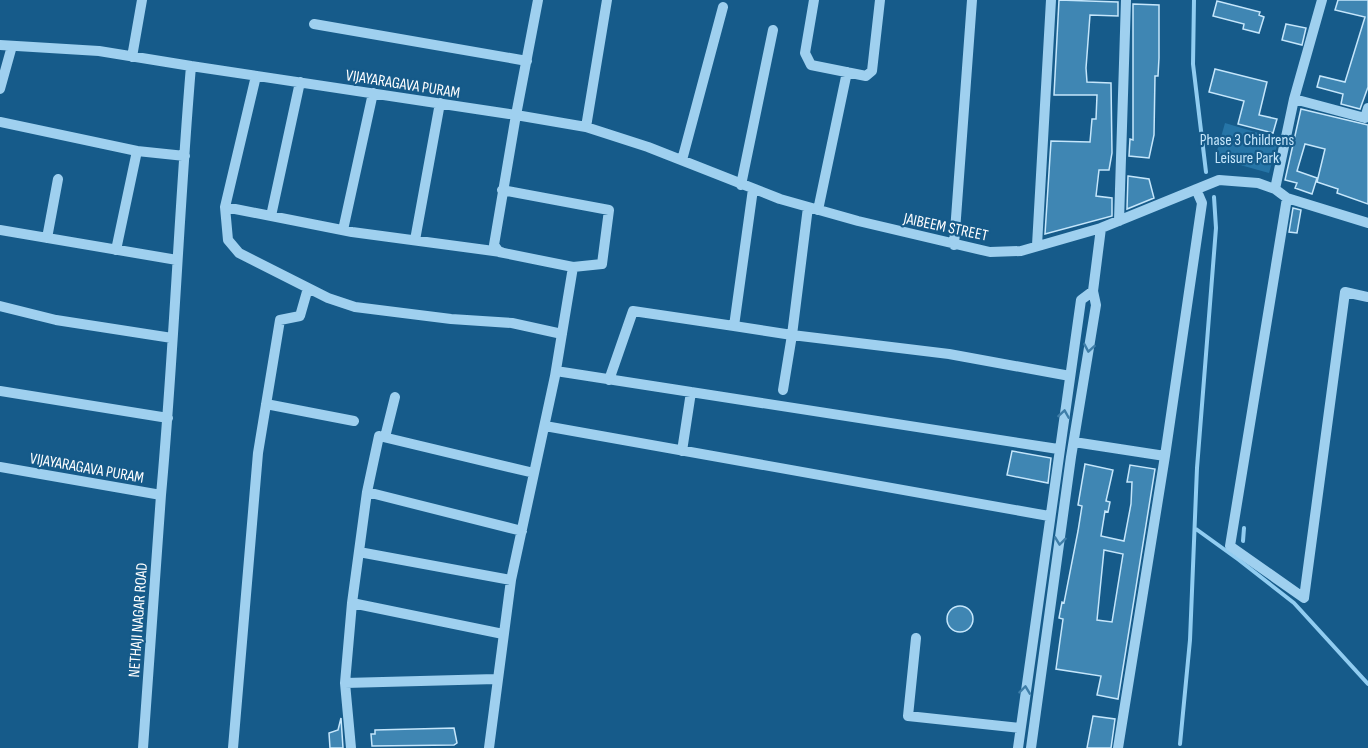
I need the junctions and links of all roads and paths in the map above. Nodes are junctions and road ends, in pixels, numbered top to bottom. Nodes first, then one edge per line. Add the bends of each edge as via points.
1 (142, 0) edge
2 (538, 0) edge
3 (607, 0) edge
4 (814, 0) edge
5 (880, 0) edge
6 (972, 0) edge
7 (1051, 0) edge
8 (1126, 0) edge
9 (1322, 0) edge
10 (723, 7) dead end
11 (315, 24) dead end
12 (773, 30) dead end
13 (0, 45) edge
14 (12, 46) junction
15 (132, 57) junction
16 (526, 61) junction
17 (191, 66) junction
18 (847, 72) junction
19 (256, 76) junction
20 (300, 82) junction
21 (0, 89) edge
22 (374, 93) junction
23 (1293, 99) junction
24 (440, 104) junction
25 (516, 115) junction
26 (1367, 115) edge
27 (0, 122) edge
28 (586, 127) junction
29 (137, 150) junction
30 (185, 156) junction
31 (682, 160) junction
32 (58, 179) dead end
33 (741, 185) junction
34 (1200, 188) junction
35 (753, 189) junction
36 (1275, 189) junction
37 (502, 190) junction
38 (1287, 198) junction
39 (225, 207) junction
40 (813, 208) junction
41 (272, 216) junction
42 (1119, 221) junction
43 (1368, 223) edge
44 (1101, 228) junction
45 (0, 230) edge
46 (343, 230) junction
47 (47, 238) junction
48 (415, 240) junction
49 (954, 245) junction
50 (1037, 245) junction
51 (116, 250) junction
52 (501, 252) junction
53 (177, 260) junction
54 (573, 267) junction
55 (308, 288) junction
56 (1092, 291) junction
57 (1368, 297) edge
58 (0, 306) edge
59 (735, 327) junction
60 (562, 334) junction
61 (792, 335) junction
62 (172, 338) junction
63 (556, 370) junction
64 (1070, 376) junction
65 (609, 380) junction
66 (783, 390) dead end
67 (0, 391) edge
68 (691, 392) junction
69 (395, 397) dead end
70 (266, 404) junction
71 (168, 418) junction
72 (354, 422) dead end
73 (545, 426) junction
74 (384, 437) junction
75 (1074, 442) junction
76 (1058, 449) junction
77 (681, 451) junction
78 (1165, 456) junction
79 (0, 467) edge
80 (534, 474) junction
81 (367, 492) junction
82 (161, 495) junction
83 (1049, 516) junction
84 (522, 531) junction
85 (359, 552) junction
86 (512, 580) junction
87 (352, 603) junction
88 (502, 634) junction
89 (916, 638) dead end
90 (496, 680) junction
91 (345, 682) junction
92 (1020, 728) junction
93 (143, 748) edge
94 (233, 748) edge
95 (351, 748) edge
96 (489, 748) edge
97 (1018, 748) edge
98 (1031, 748) edge
99 (1118, 748) edge

1 - 15 street
2 - 16 street
3 - 28 street
4 - 18 street via 805,53 811,64
5 - 18 street via 873,71 866,76
6 - 49 street
7 - 50 street
8 - 42 street
9 - 23 street
10 - 31 street
11 - 16 street
12 - 33 street
13 - 14 street
14 - 15 street
14 - 21 street
15 - 17 street
16 - 25 street
17 - 19 street, VIJAYARAGAVA PURAM
17 - 30 street, VIJAYARAGAVA PURAM
18 - 40 street
19 - 20 street, VIJAYARAGAVA PURAM
19 - 39 street
20 - 22 street, VIJAYARAGAVA PURAM
20 - 41 street
22 - 24 street, VIJAYARAGAVA PURAM
22 - 46 street
23 - 26 street
23 - 36 street
24 - 25 street, VIJAYARAGAVA PURAM
24 - 48 street
25 - 28 street, JAIBEEM STREET
25 - 37 street
27 - 29 street
28 - 31 street, JAIBEEM STREET
29 - 30 street
29 - 51 street
30 - 53 street, VIJAYARAGAVA PURAM
31 - 33 street, JAIBEEM STREET
32 - 47 street
33 - 35 street, JAIBEEM STREET
34 - 36 street, JAIBEEM STREET via 1219,180 1258,183
34 - 42 street, JAIBEEM STREET
34 - 78 street via 1202,203
35 - 40 street, JAIBEEM STREET
35 - 59 street
36 - 38 street, JAIBEEM STREET
37 - 52 street via 494,245
37 - 54 street via 609,210 602,264
38 - 43 street, JAIBEEM STREET
38 - 57 street via 1230,546 1304,598 1346,292
39 - 41 street
39 - 55 street via 228,240 239,253
40 - 49 street, JAIBEEM STREET
40 - 61 street
41 - 46 street
42 - 44 street, JAIBEEM STREET
44 - 50 street, JAIBEEM STREET
44 - 56 street
45 - 47 street
46 - 48 street
47 - 51 street
48 - 52 street
49 - 50 street, JAIBEEM STREET via 990,252 1021,251
51 - 53 street
52 - 54 street
53 - 62 street, VIJAYARAGAVA PURAM
54 - 60 street
55 - 60 street via 355,307 512,323
55 - 70 street via 300,316 280,320
56 - 64 street via 1081,300
56 -> 75 street via 1096,305
58 - 62 street via 56,320
59 - 61 street
59 - 65 street via 633,311
60 - 63 street
61 - 64 street via 948,354
61 - 66 street
62 - 71 street, VIJAYARAGAVA PURAM
63 - 65 street
63 - 73 street
76 -> 64 street
65 - 68 street
67 - 71 street
68 - 76 street
68 - 77 street
69 - 74 street
70 - 72 street
70 - 94 street via 258,453
71 - 82 street, VIJAYARAGAVA PURAM
73 - 77 street
73 - 80 street
74 - 80 street
74 - 81 street via 379,436
75 - 78 street
75 -> 98 street
76 - 83 street
77 - 83 street
78 - 99 street
79 - 82 street, VIJAYARAGAVA PURAM
80 - 84 street
81 - 84 street
81 - 85 street
82 - 93 street, NETHAJI NAGAR ROAD
92 -> 83 street
84 - 86 street
85 - 86 street
85 - 87 street
86 - 88 street
87 - 88 street
87 - 91 street
88 - 90 street
89 - 92 street via 908,716
90 - 91 street
90 - 96 street
91 - 95 street
92 - 97 street

